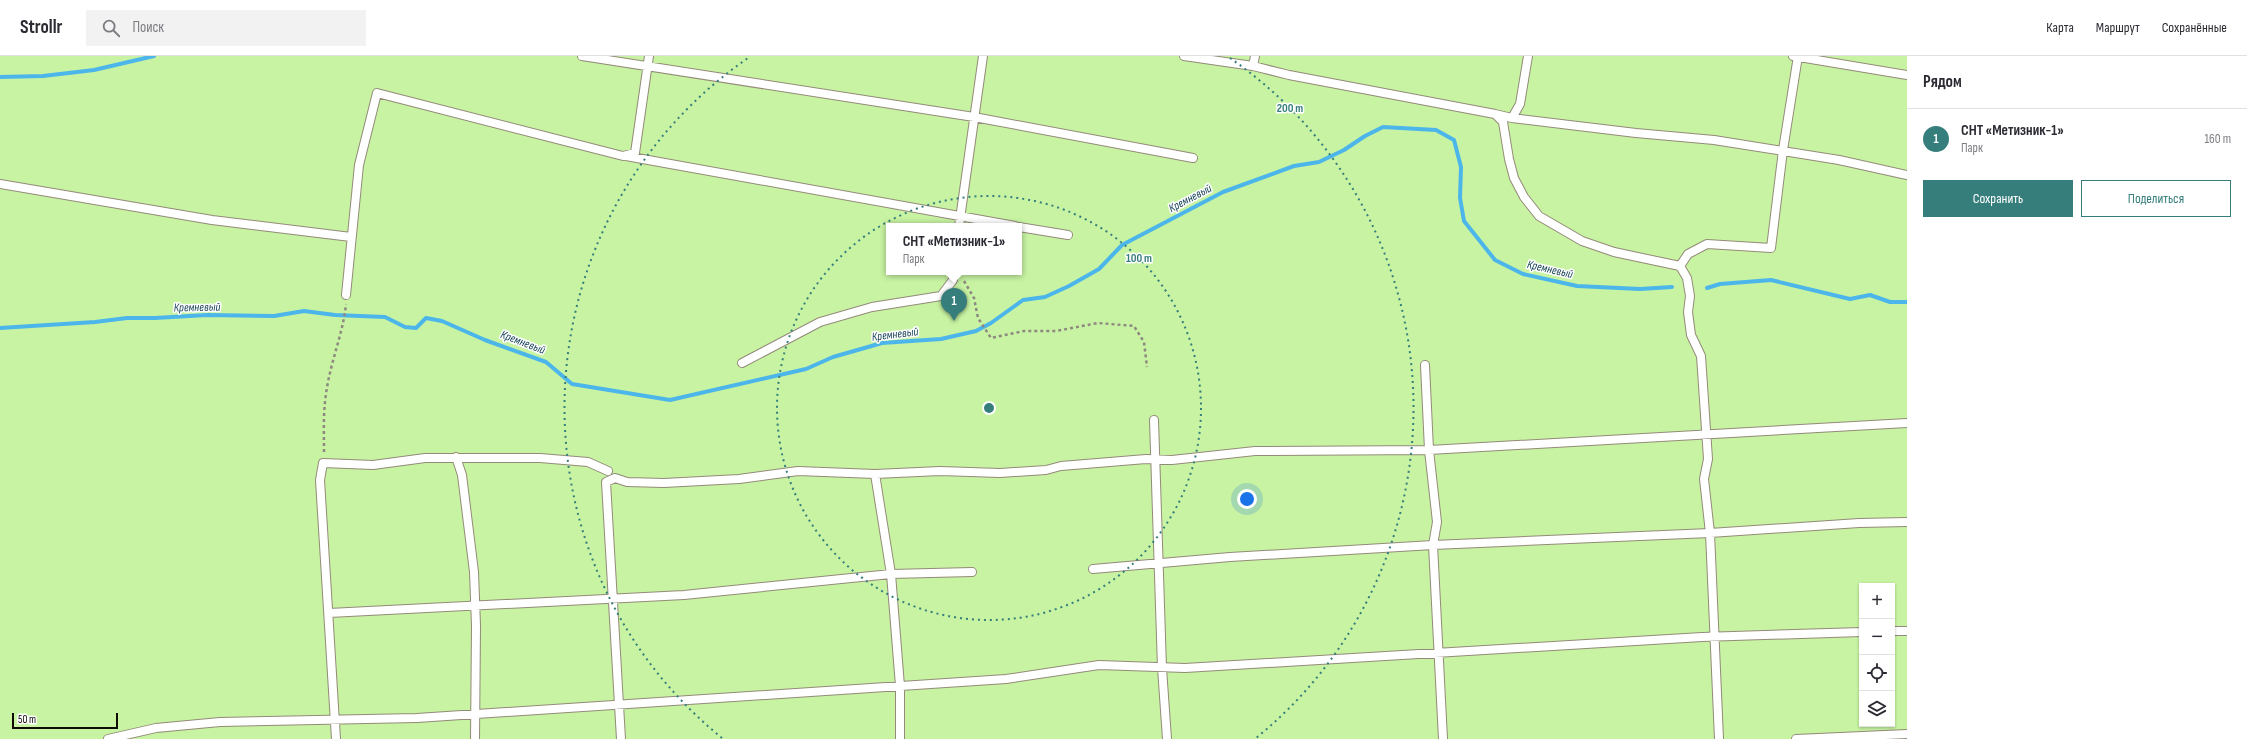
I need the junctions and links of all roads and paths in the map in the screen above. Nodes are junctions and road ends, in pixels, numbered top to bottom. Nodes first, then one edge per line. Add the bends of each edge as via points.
1 (582, 56) edge
2 (649, 56) edge
3 (983, 56) edge
4 (1184, 56) edge
5 (1255, 56) edge
6 (1528, 56) edge
7 (1796, 56) edge
8 (648, 66) junction
9 (1253, 66) junction
10 (1907, 75) edge
11 (1495, 114) junction
12 (974, 117) junction
13 (1512, 118) junction
14 (1783, 150) junction
15 (623, 156) junction
16 (1193, 158) dead end
17 (1907, 175) edge
18 (0, 184) edge
19 (960, 216) junction
20 (959, 223) edge
21 (998, 223) edge
22 (1022, 227) edge
23 (1068, 235) dead end
24 (351, 237) junction
25 (1680, 266) junction
26 (953, 275) edge
27 (962, 277) dead end
28 (346, 295) joint
29 (742, 362) dead end
30 (1424, 365) dead end
31 (1147, 367) dead end
32 (1154, 420) dead end
33 (1907, 423) edge
34 (1706, 434) junction
35 (1429, 450) junction
36 (456, 457) junction
37 (1154, 459) junction
38 (323, 463) junction
39 (608, 471) dead end
40 (875, 474) junction
41 (1907, 522) edge
42 (1710, 533) junction
43 (1433, 545) junction
44 (1158, 564) junction
45 (1093, 569) dead end
46 (972, 572) dead end
47 (891, 574) junction
48 (613, 599) junction
49 (475, 606) junction
50 (329, 613) junction
51 (1907, 630) edge
52 (1895, 631) edge
53 (1859, 632) edge
54 (1713, 637) junction
55 (1439, 653) junction
56 (1162, 668) junction
57 (900, 686) junction
58 (618, 704) junction
59 (473, 713) junction
60 (335, 718) junction
61 (1907, 734) edge
62 (108, 739) edge
63 (336, 739) edge
64 (475, 739) edge
65 (621, 739) edge
66 (900, 739) edge
67 (1166, 739) edge
68 (1442, 739) edge
69 (1719, 739) edge
70 (1796, 739) edge

1 - 8 lane
2 - 8 lane
3 - 12 lane
4 - 9 lane
5 - 9 lane
6 - 13 lane via 1520,104
7 - 10 lane
7 - 14 lane
8 - 12 lane
8 - 15 lane via 635,153
9 - 11 lane
11 - 13 lane
11 - 25 lane via 1503,122 1514,178 1524,197 1539,216 1582,241 1608,250
12 - 16 lane
12 - 19 lane
13 - 14 lane
14 - 17 lane
14 - 25 lane via 1771,248 1707,244 1688,254
15 - 19 lane
15 - 24 lane via 377,93 359,165
18 - 24 lane via 212,220
19 - 20 lane
19 - 21 lane
22 - 23 lane
24 - 28 lane
25 - 34 lane via 1688,278 1691,335 1701,356
26 - 29 lane via 953,280 941,296 872,307 820,322
27 - 31 path via 974,298 978,318 991,338 1024,331 1056,331 1098,324 1134,326 1144,342
28 - 38 path via 344,324 337,340 326,395
30 - 35 lane
32 - 37 lane
33 - 34 lane
34 - 35 lane
34 - 42 lane via 1708,459 1704,479
35 - 37 lane via 1255,451 1172,460
35 - 43 lane via 1436,522
36 - 38 lane via 373,465
36 - 39 lane via 540,458 588,462
36 - 49 lane via 462,475 474,572
37 - 40 lane via 1000,473 940,471
37 - 44 lane
38 - 50 lane via 320,480
40 - 47 lane
40 - 48 lane via 798,471 697,482 643,483 615,478 606,482
41 - 42 lane
42 - 43 lane
42 - 54 lane
43 - 44 lane via 1230,557
43 - 55 lane
44 - 45 lane
44 - 56 lane
46 - 47 lane
47 - 48 lane via 684,595
47 - 57 lane
48 - 49 lane
48 - 58 lane
49 - 50 lane
49 - 59 lane
50 - 60 lane
51 - 52 lane
53 - 54 lane
54 - 55 lane
54 - 69 lane
55 - 56 lane
55 - 68 lane
56 - 57 lane via 1099,665 1006,679
56 - 67 lane
57 - 58 lane
57 - 66 lane
58 - 59 lane
58 - 65 lane
59 - 60 lane via 417,718
59 - 64 lane
60 - 62 lane via 191,724 156,728
60 - 63 lane
61 - 70 lane

